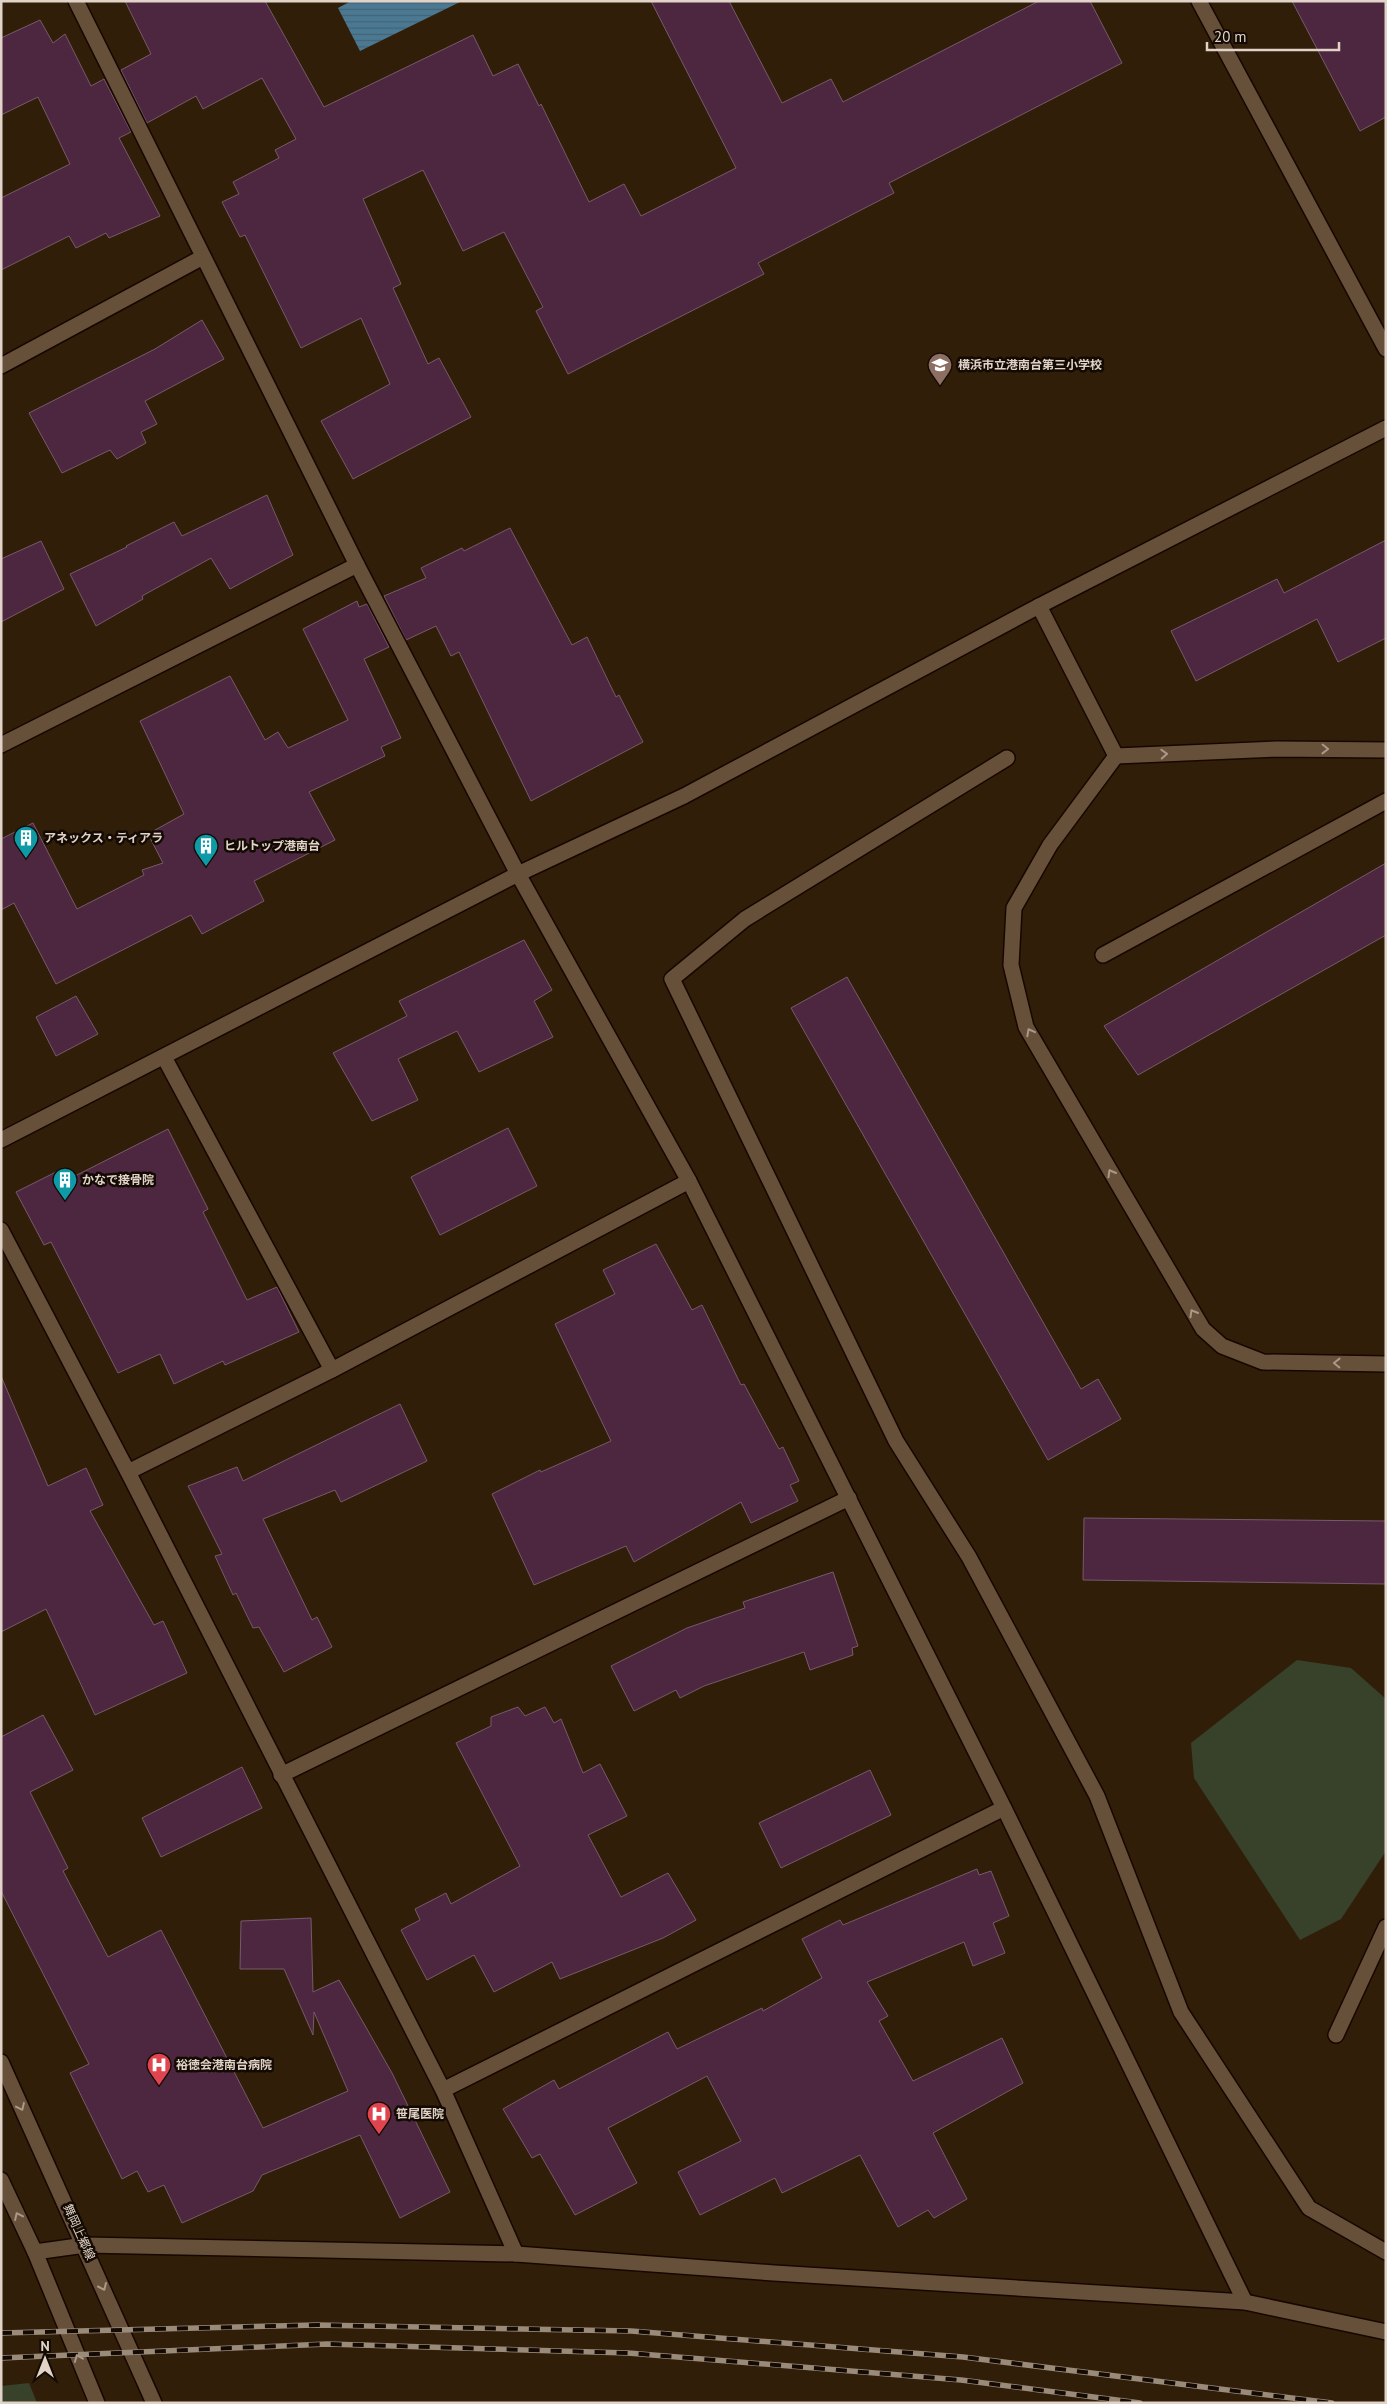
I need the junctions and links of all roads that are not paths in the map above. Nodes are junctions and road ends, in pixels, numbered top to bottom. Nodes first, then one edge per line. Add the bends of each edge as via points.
1 (76, 1) edge
2 (1199, 1) edge
3 (203, 257) junction
4 (1386, 349) edge
5 (1, 366) edge
6 (1386, 428) edge
7 (357, 565) junction
8 (1039, 606) junction
9 (1, 745) edge
10 (1386, 750) edge
11 (1116, 756) junction
12 (1007, 758) dead end
13 (1386, 801) edge
14 (518, 874) junction
15 (1103, 955) dead end
16 (164, 1057) junction
17 (1, 1140) edge
18 (688, 1181) junction
19 (1, 1230) edge
20 (1386, 1364) edge
21 (332, 1370) junction
22 (128, 1472) junction
23 (849, 1498) junction
24 (281, 1775) junction
25 (1004, 1808) junction
26 (1386, 1926) edge
27 (1336, 2035) dead end
28 (1, 2062) edge
29 (443, 2090) junction
30 (1, 2180) edge
31 (84, 2245) junction
32 (35, 2252) junction
33 (1386, 2252) edge
34 (516, 2254) junction
35 (1244, 2302) junction
36 (1386, 2332) edge
37 (97, 2403) edge
38 (154, 2403) edge

1 - 3 street
2 - 4 street
3 - 5 street
3 - 7 street
6 - 8 street
7 - 9 street
7 - 14 street
8 - 11 street
8 - 14 street via 684,796
11 -> 10 street via 1276,749
20 -> 11 street via 1262,1362 1222,1346 1202,1329 1026,1027 1011,965 1014,908 1050,845
12 - 33 street via 745,919 672,979 896,1441 969,1557 1097,1796 1181,2012 1309,2208
13 - 15 street
14 - 16 street
14 - 18 street
16 - 17 street
16 - 21 street
18 - 21 street
18 - 23 street
19 - 22 street
21 - 22 street
22 - 24 street
23 - 24 street
23 - 25 street
24 - 29 street
25 - 29 street
25 - 35 street
26 - 27 street
28 -> 31 street, 舞岡上郷線
29 - 34 street
32 -> 30 street
31 - 32 street
31 - 34 street
31 -> 38 street, 舞岡上郷線
37 -> 32 street
34 - 35 street
35 - 36 street

